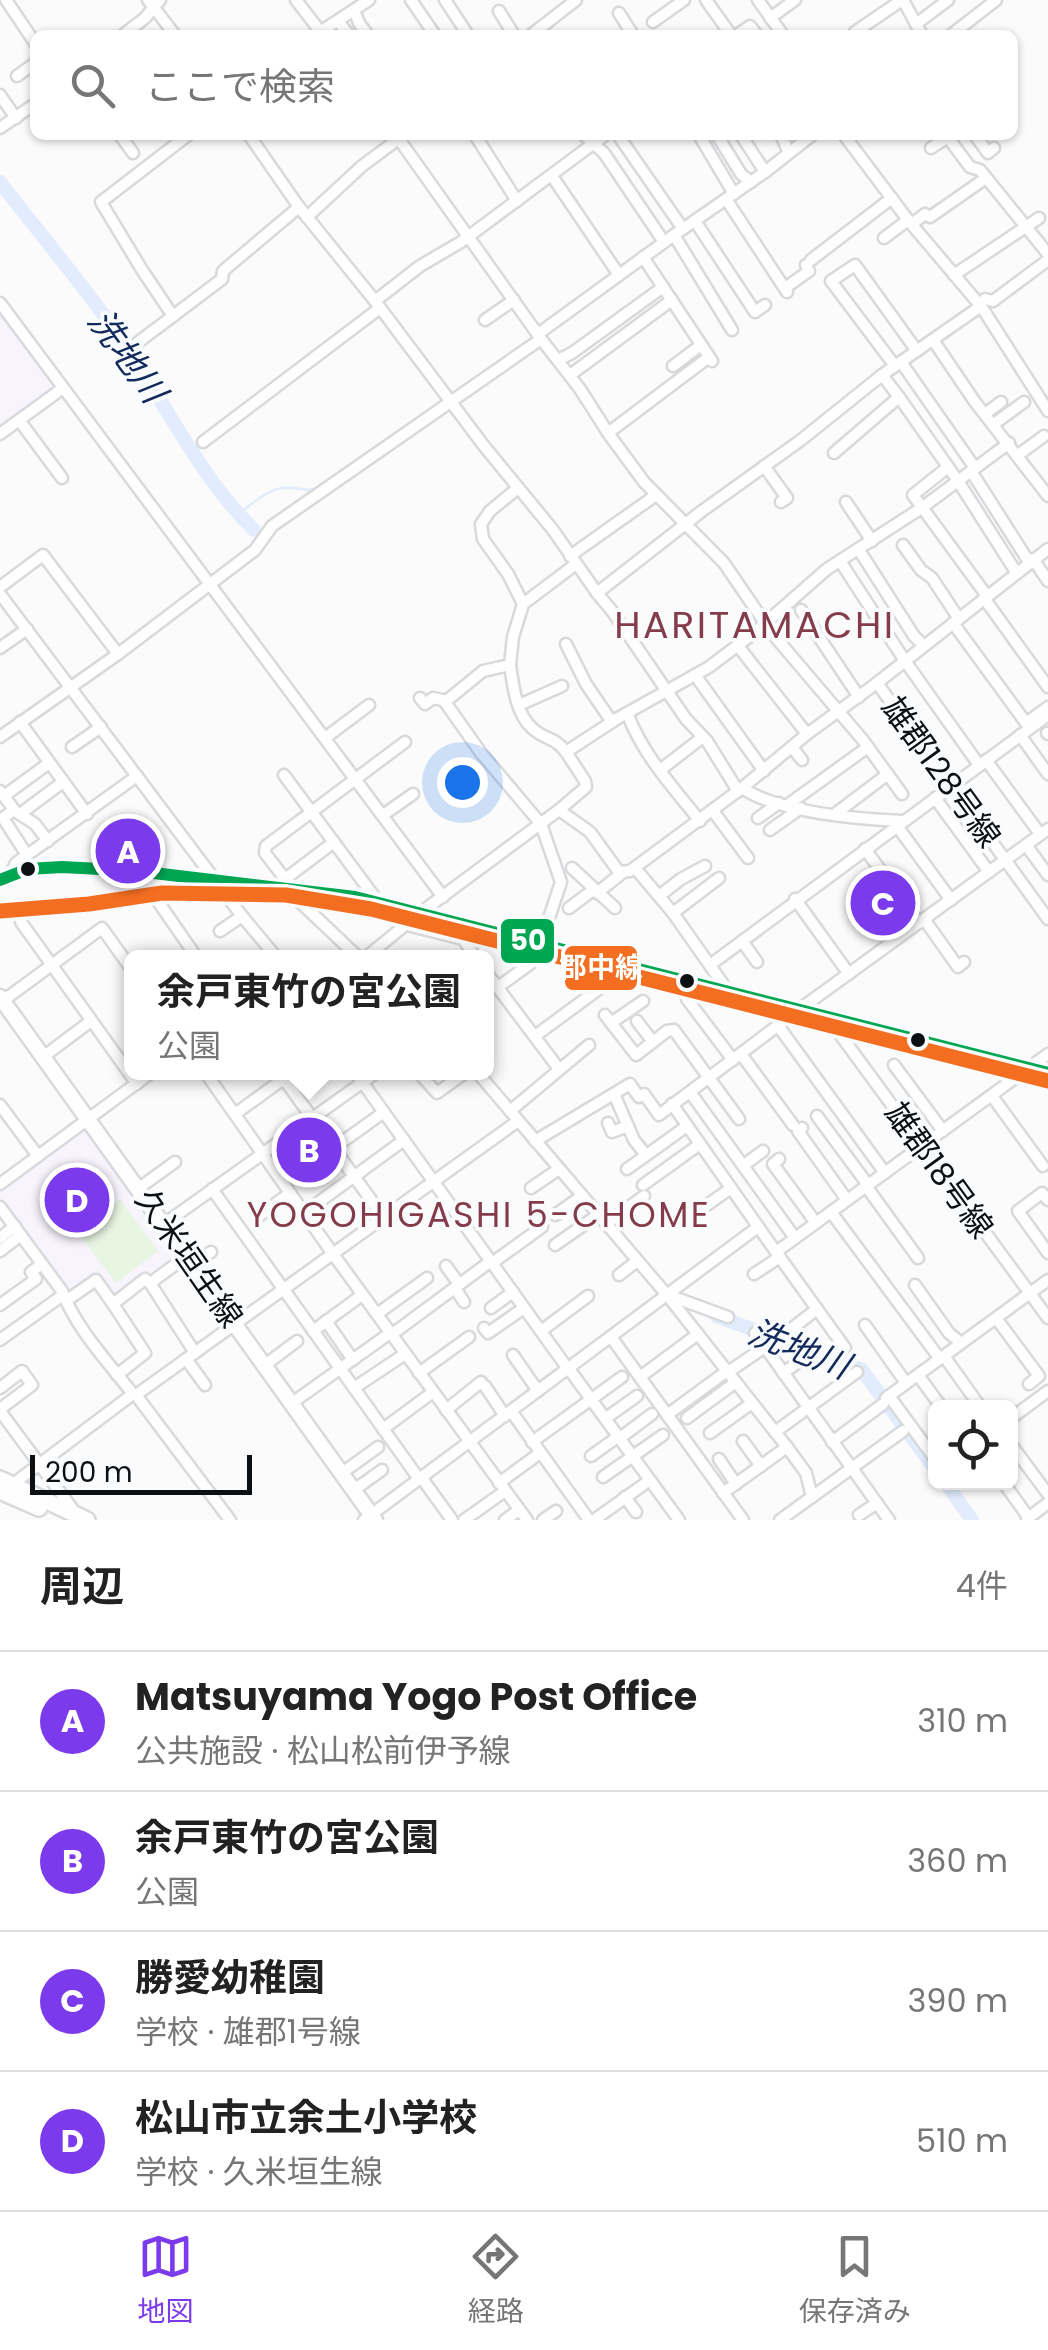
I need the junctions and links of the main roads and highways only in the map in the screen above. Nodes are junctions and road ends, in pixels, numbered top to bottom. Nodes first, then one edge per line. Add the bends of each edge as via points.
1 (5, 877) edge
2 (1, 1000) edge
3 (1048, 1073) edge
4 (3, 1488) edge
5 (370, 1518) edge
6 (77, 1519) edge

1 - 3 main road via 62,867 284,883
2 - 5 main road, 久米垣生線
4 - 6 highway

